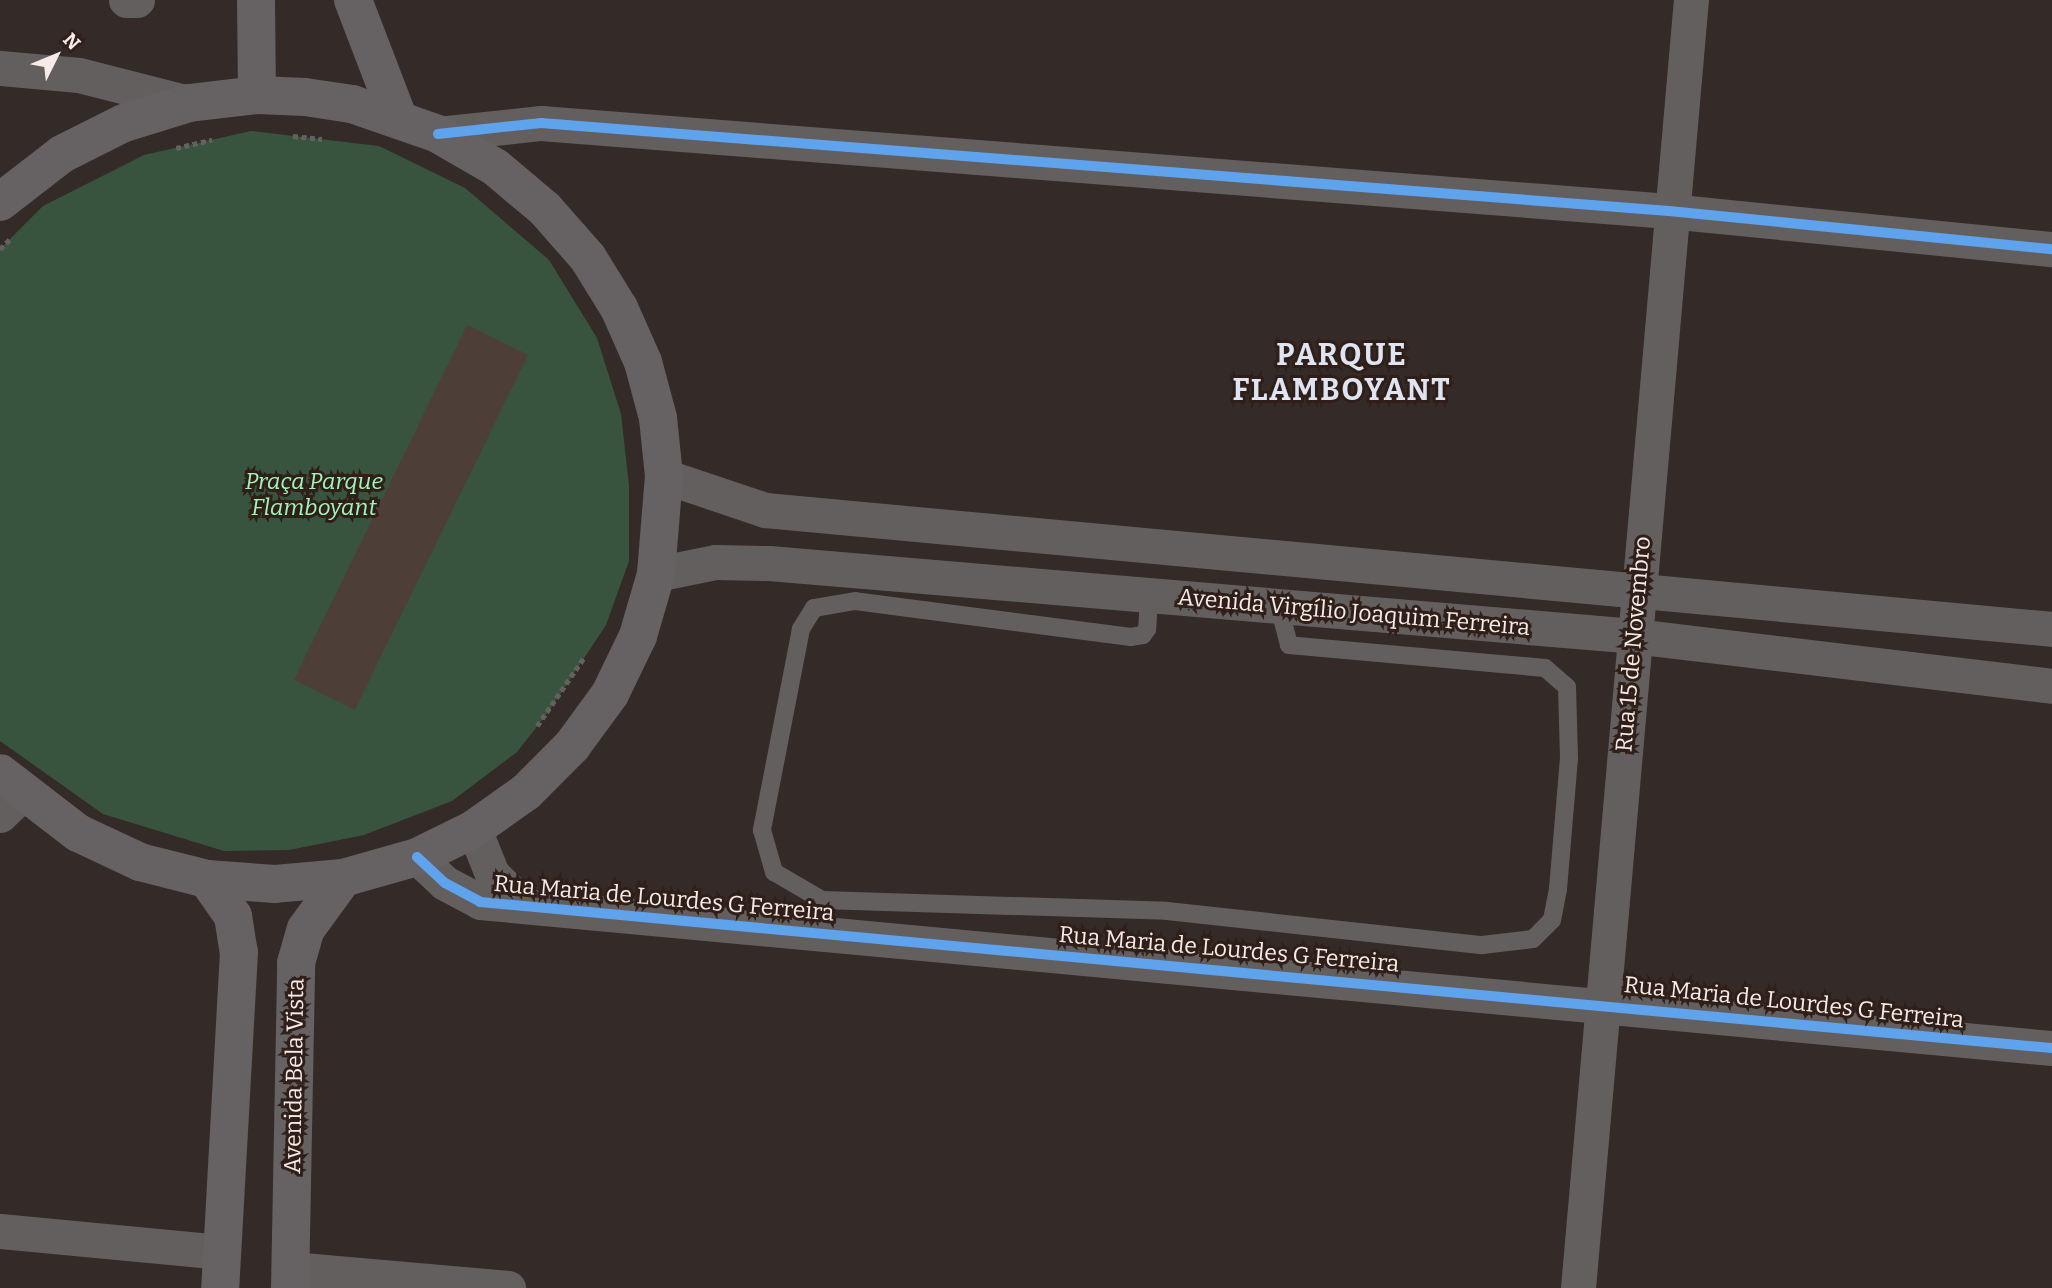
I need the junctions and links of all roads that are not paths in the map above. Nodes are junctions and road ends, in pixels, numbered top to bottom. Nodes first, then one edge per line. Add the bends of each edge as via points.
1 (127, 0) edge
2 (137, 0) edge
3 (256, 0) edge
4 (354, 0) edge
5 (1691, 0) edge
6 (0, 68) edge
7 (257, 95) junction
8 (189, 103) junction
9 (398, 117) junction
10 (438, 134) junction
11 (1670, 211) junction
12 (9, 217) edge
13 (2052, 249) edge
14 (664, 476) junction
15 (656, 574) junction
16 (1639, 587) junction
17 (1149, 595) junction
18 (1279, 606) junction
19 (2052, 629) edge
20 (1634, 636) junction
21 (2052, 686) edge
22 (7, 794) edge
23 (474, 829) junction
24 (417, 857) junction
25 (343, 878) junction
26 (207, 879) junction
27 (525, 906) junction
28 (1602, 1003) junction
29 (2052, 1048) edge
30 (0, 1231) edge
31 (221, 1270) edge
32 (291, 1278) edge
33 (508, 1288) edge
34 (1578, 1288) edge

1 - 2 street
3 - 7 main road
4 - 9 main road
5 - 11 street, Rua 15 de Novembro
6 - 8 street via 79,75
7 - 8 main road
7 - 9 main road via 305,97
8 - 12 main road via 124,123 62,153
9 - 10 main road
10 - 11 street via 541,122
10 - 14 main road via 495,167 545,209 588,258 619,308 643,362 658,418
11 - 13 street
11 - 16 street, Rua 15 de Novembro
14 - 15 main road
14 - 16 street via 765,509
15 - 17 street, Avenida Virgílio Joaquim Ferreira via 715,562 769,563
15 - 23 main road via 638,636 610,694 572,747 526,792
16 - 19 street
16 - 20 street, Rua 15 de Novembro
17 - 18 street, Avenida Virgílio Joaquim Ferreira
17 - 18 lane via 1147,629 1143,635 1131,637 855,601 814,608 802,629 762,830 774,872 822,900 1167,911 1482,945 1533,939 1552,920 1558,890 1569,758 1567,687 1545,668 1289,645
18 - 20 street, Avenida Virgílio Joaquim Ferreira
20 - 21 street, Avenida Virgílio Joaquim Ferreira
20 - 28 street, Rua 15 de Novembro
22 - 26 main road via 140,862
23 - 24 main road
23 - 27 street, Rua Maria de Lourdes G Ferreira via 492,874
24 - 25 main road
24 - 27 street, Rua Maria de Lourdes G Ferreira via 444,883 480,902
25 - 26 main road via 275,884
25 - 32 main road, Avenida Bela Vista via 306,929 296,963
26 - 31 main road via 233,916 239,952
27 - 28 street, Rua Maria de Lourdes G Ferreira
28 - 29 street, Rua Maria de Lourdes G Ferreira
28 - 34 street, Rua 15 de Novembro
30 - 31 street
32 - 33 street

